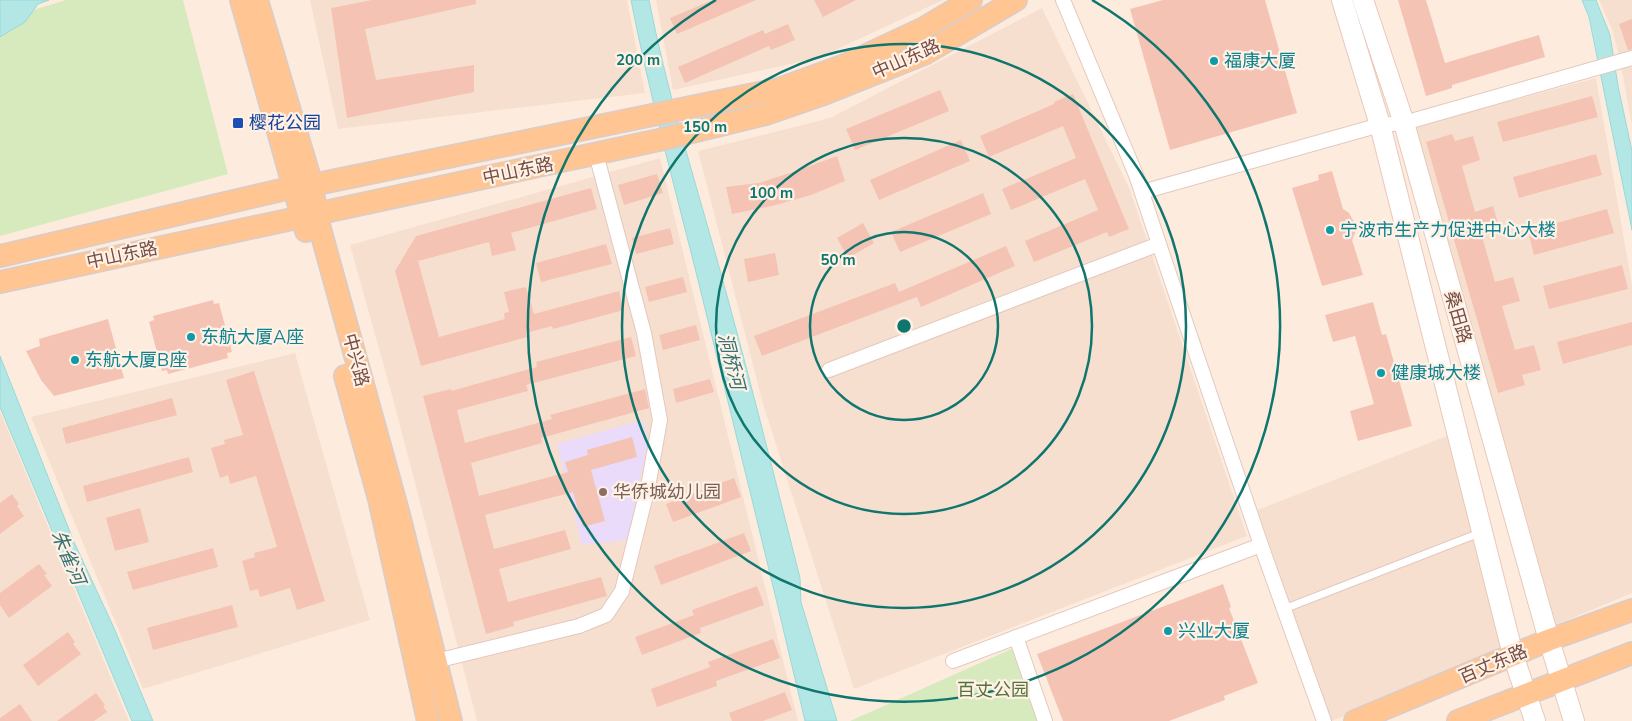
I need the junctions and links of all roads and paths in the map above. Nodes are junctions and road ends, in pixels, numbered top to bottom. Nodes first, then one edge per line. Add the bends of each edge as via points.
1 (241, 0) edge
2 (257, 0) edge
3 (971, 0) edge
4 (1016, 0) edge
5 (1063, 0) edge
6 (1342, 0) edge
7 (1363, 0) edge
8 (1626, 60) edge
9 (1404, 123) junction
10 (1380, 125) junction
11 (596, 154) junction
12 (304, 186) junction
13 (1142, 192) junction
14 (309, 215) junction
15 (1159, 244) junction
16 (0, 256) edge
17 (0, 282) edge
18 (829, 370) dead end
19 (1482, 532) junction
20 (1261, 545) junction
21 (1284, 609) junction
22 (1632, 610) edge
23 (1016, 637) junction
24 (1549, 640) junction
25 (1632, 653) edge
26 (1513, 655) junction
27 (436, 661) junction
28 (953, 661) dead end
29 (1562, 679) junction
30 (1527, 695) junction
31 (428, 721) edge
32 (450, 721) edge
33 (1045, 721) edge
34 (1324, 721) edge
35 (1355, 721) edge
36 (1458, 721) edge
37 (1535, 721) edge
38 (1574, 721) edge

1 - 12 main road, 中兴路
2 - 12 main road, 中兴路
3 - 12 main road, 中山东路 via 924,28 845,65 780,89
4 - 11 main road, 中山东路 via 926,53 821,95 766,114
5 - 13 street
6 - 10 main road, 桑田路
7 - 9 main road, 桑田路
8 - 9 street
9 - 10 street
9 - 24 main road, 桑田路
10 - 13 street
10 - 19 main road, 桑田路
11 - 14 main road, 中山东路
11 - 27 street via 644,333 660,420 648,487 622,591 606,615 588,622
12 - 14 main road, 中兴路
12 - 16 main road, 中山东路
13 - 15 street
14 - 17 main road, 中山东路
14 - 27 main road, 中兴路 via 398,511
14 - 31 main road, 中兴路 via 379,500
15 - 18 street
15 - 20 street
19 - 21 lane
19 - 26 main road, 桑田路
20 - 21 street
20 - 23 street
21 - 34 street
22 - 24 main road, 百丈东路
23 - 28 street
23 - 33 street
24 - 26 main road, 百丈东路
24 - 29 main road, 桑田路
25 - 29 main road
26 - 30 main road, 桑田路
26 - 35 main road, 百丈东路
27 - 32 main road, 中兴路
29 - 30 main road
29 - 38 main road, 桑田路
30 - 36 main road
30 - 37 main road, 桑田路

